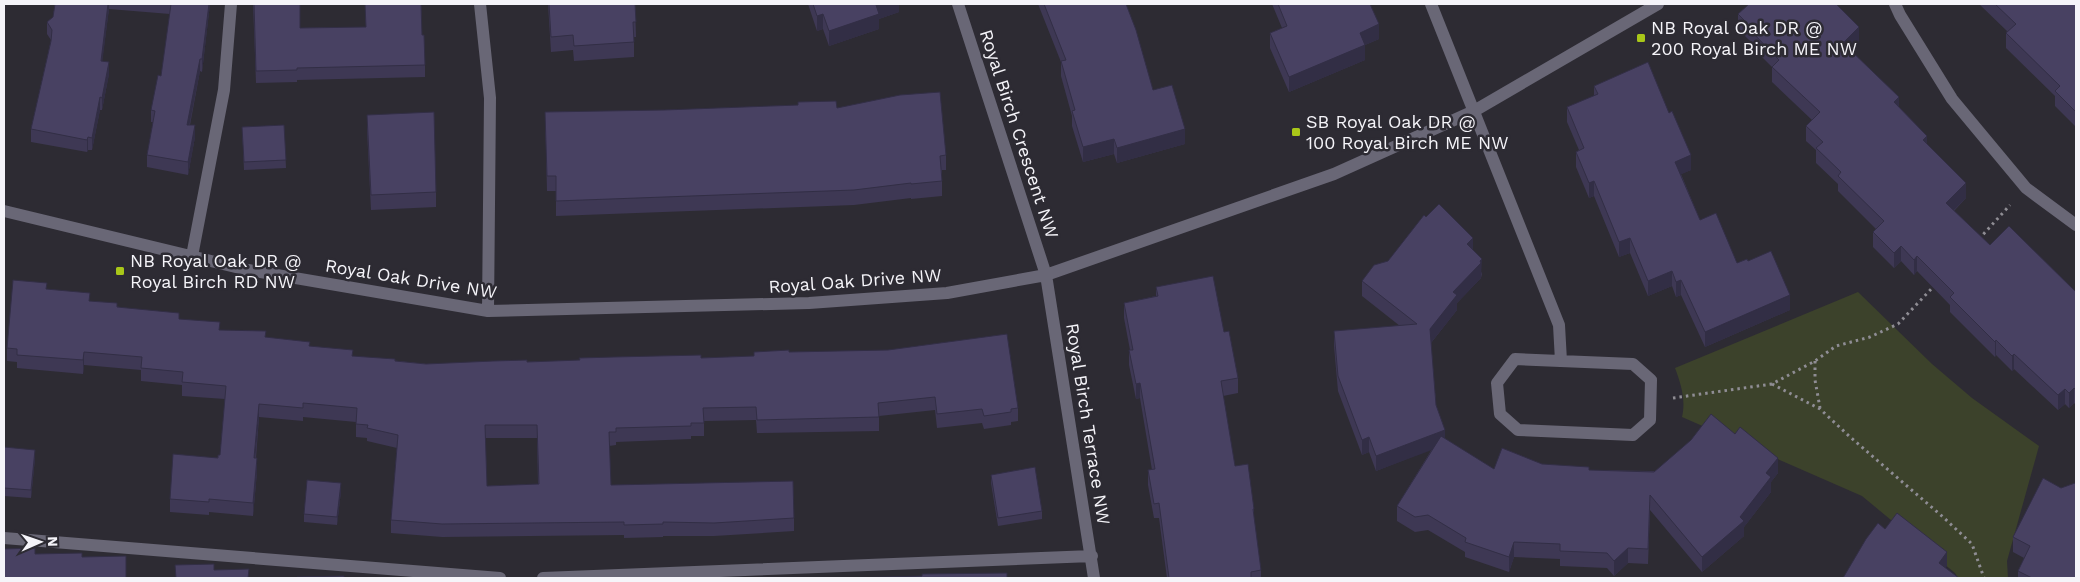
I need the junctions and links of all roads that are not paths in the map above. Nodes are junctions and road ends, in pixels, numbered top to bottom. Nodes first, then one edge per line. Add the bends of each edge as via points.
1 (232, 4) edge
2 (480, 4) edge
3 (958, 4) edge
4 (1431, 4) edge
5 (1658, 4) edge
6 (1895, 4) edge
7 (1474, 111) junction
8 (4, 211) edge
9 (2076, 225) edge
10 (192, 256) junction
11 (1046, 275) junction
12 (488, 311) junction
13 (1562, 361) junction
14 (4, 538) edge
15 (1092, 556) junction
16 (500, 578) edge
17 (543, 578) edge
18 (1094, 578) edge

1 - 10 street via 224,90
2 - 12 street via 490,98
3 - 11 street, Royal Birch Crescent NW
4 - 7 street
5 - 7 street, Royal Oak Drive NW
6 - 9 street via 1952,99 2026,188
7 - 11 street, Royal Oak Drive NW via 1334,174
7 - 13 street via 1558,325
8 - 10 street, Royal Oak Drive NW
10 - 12 street, Royal Oak Drive NW via 248,270
11 - 12 street, Royal Oak Drive NW via 947,293 809,303
11 - 15 street, Royal Birch Terrace NW
13 - 13 street via 1515,359 1497,383 1500,414 1518,430 1633,435 1650,420 1651,380 1633,364
14 - 16 street
15 - 17 street
15 - 18 street, Royal Birch Terrace NW

